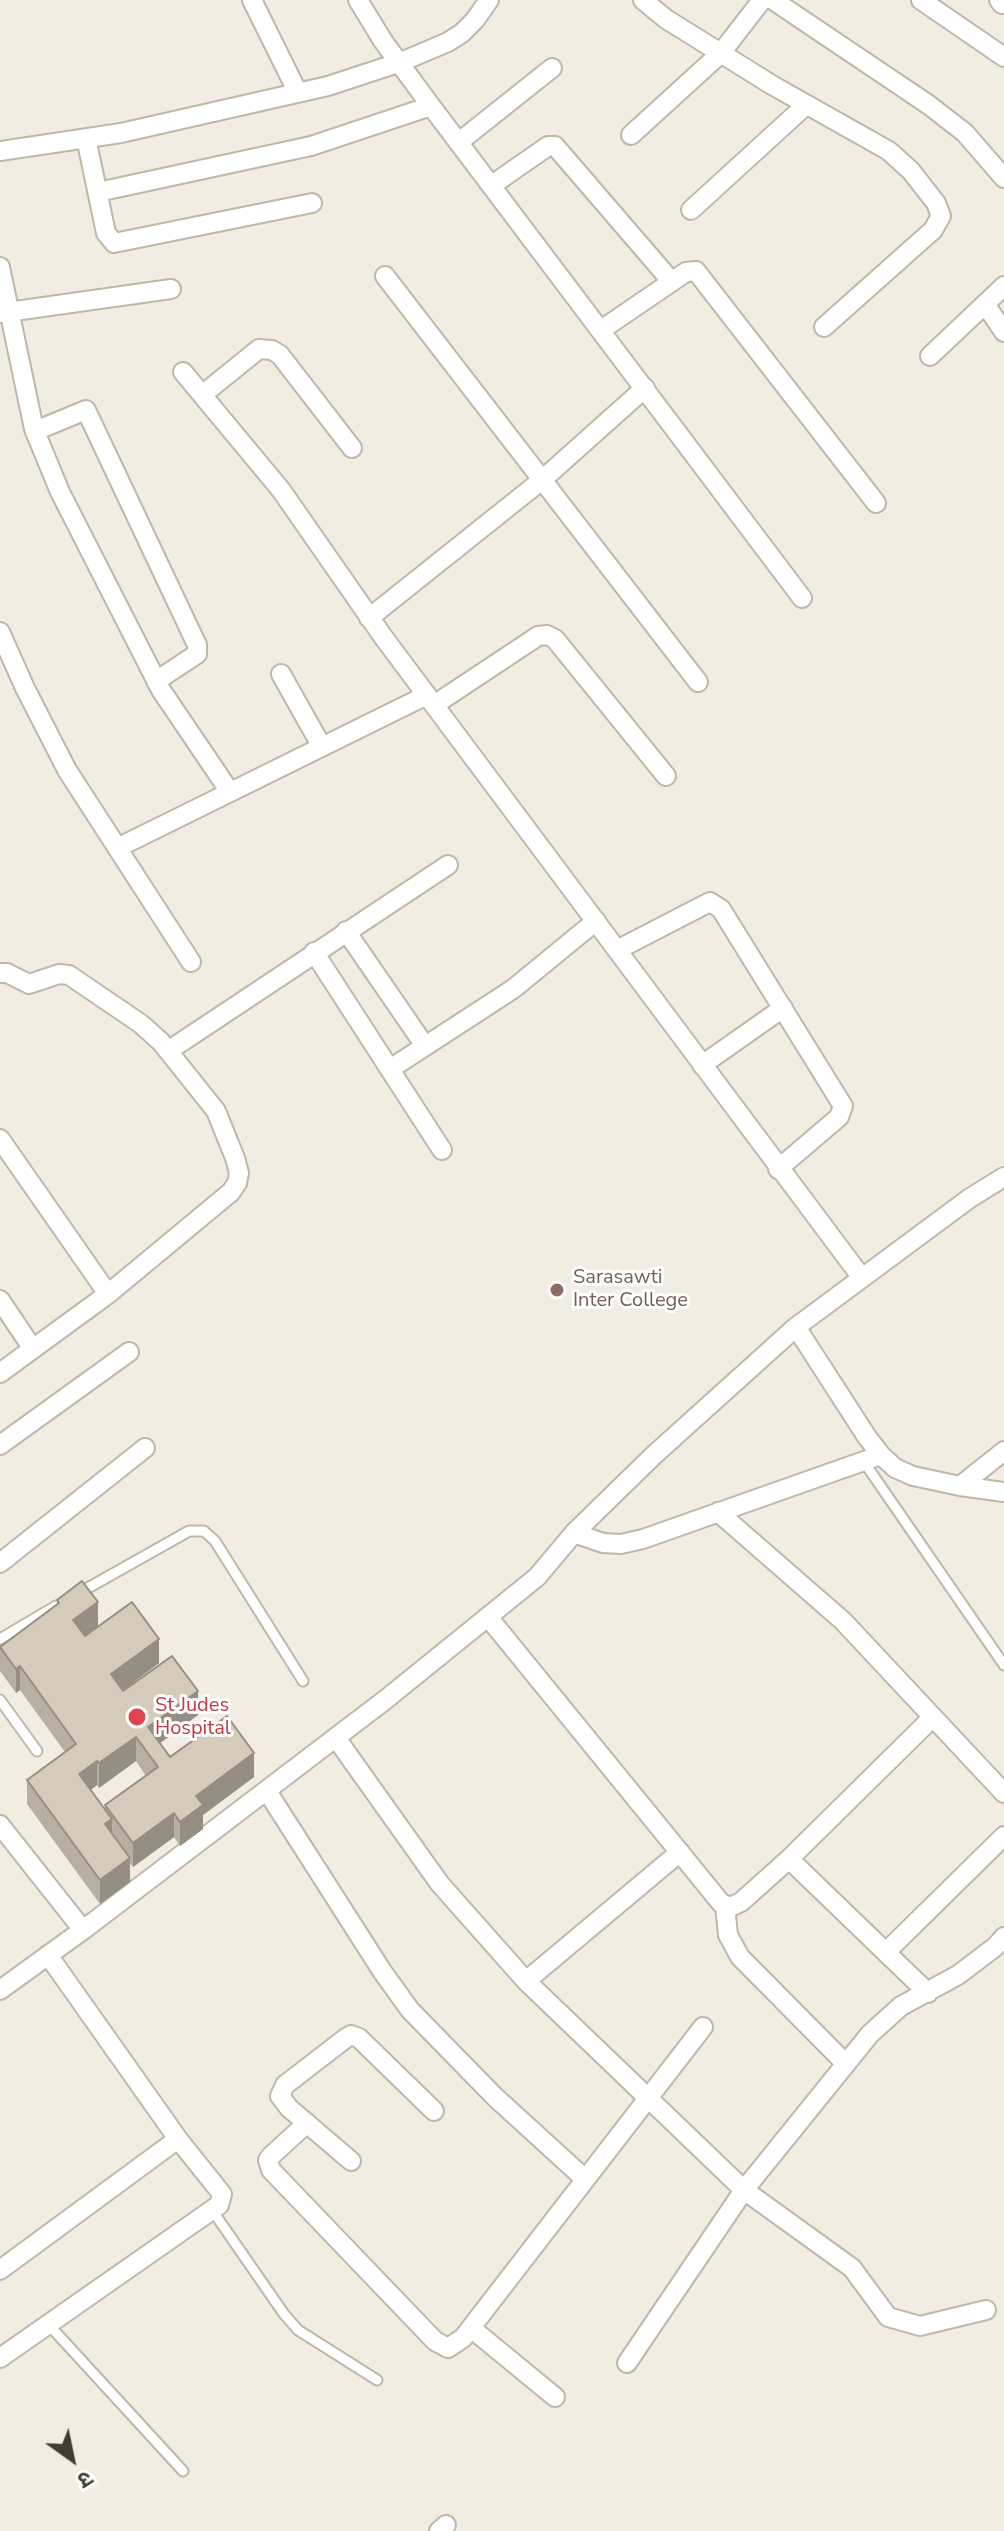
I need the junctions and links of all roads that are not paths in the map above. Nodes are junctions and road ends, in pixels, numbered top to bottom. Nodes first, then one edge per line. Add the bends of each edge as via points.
1 (252, 0) edge
2 (358, 0) edge
3 (489, 0) edge
4 (643, 0) edge
5 (762, 0) edge
6 (773, 0) edge
7 (921, 0) edge
8 (721, 53) junction
9 (1004, 57) edge
10 (401, 62) junction
11 (552, 68) dead end
12 (298, 93) junction
13 (806, 105) junction
14 (431, 106) junction
15 (631, 135) dead end
16 (86, 138) junction
17 (459, 142) junction
18 (0, 151) edge
19 (1004, 178) edge
20 (492, 185) junction
21 (98, 192) junction
22 (312, 203) dead end
23 (691, 210) dead end
24 (0, 267) edge
25 (385, 276) dead end
26 (672, 282) junction
27 (1004, 286) edge
28 (171, 289) dead end
29 (985, 304) junction
30 (5, 313) edge
31 (824, 327) dead end
32 (601, 330) junction
33 (1004, 332) edge
34 (930, 356) dead end
35 (183, 372) dead end
36 (645, 388) junction
37 (202, 395) junction
38 (35, 431) junction
39 (352, 448) dead end
40 (542, 480) junction
41 (876, 503) dead end
42 (802, 598) dead end
43 (369, 618) junction
44 (0, 632) edge
45 (281, 674) dead end
46 (156, 681) junction
47 (698, 682) dead end
48 (431, 700) junction
49 (322, 747) junction
50 (666, 776) dead end
51 (230, 792) junction
52 (117, 848) junction
53 (448, 865) dead end
54 (596, 921) junction
55 (346, 931) junction
56 (617, 950) junction
57 (314, 952) junction
58 (191, 962) dead end
59 (0, 973) edge
60 (783, 1008) junction
61 (425, 1046) junction
62 (168, 1051) junction
63 (702, 1065) junction
64 (390, 1069) junction
65 (2, 1144) edge
66 (442, 1150) dead end
67 (778, 1169) junction
68 (1004, 1177) edge
69 (862, 1278) junction
70 (108, 1294) junction
71 (0, 1300) edge
72 (796, 1327) junction
73 (33, 1349) junction
74 (129, 1352) dead end
75 (0, 1373) edge
76 (0, 1445) edge
77 (145, 1448) dead end
78 (1004, 1451) edge
79 (872, 1458) junction
80 (960, 1486) junction
81 (1004, 1492) edge
82 (718, 1512) junction
83 (574, 1533) junction
84 (0, 1563) edge
85 (488, 1617) junction
86 (0, 1639) edge
87 (1004, 1665) edge
88 (303, 1681) dead end
89 (0, 1700) edge
90 (932, 1718) junction
91 (336, 1738) junction
92 (37, 1751) dead end
93 (267, 1791) junction
94 (1004, 1793) edge
95 (0, 1825) edge
96 (1004, 1836) edge
97 (680, 1852) junction
98 (789, 1859) junction
99 (725, 1906) junction
100 (83, 1930) junction
101 (1004, 1937) edge
102 (886, 1952) junction
103 (48, 1955) junction
104 (526, 1981) junction
105 (2, 1986) edge
106 (928, 1993) junction
107 (703, 2027) dead end
108 (846, 2064) junction
109 (650, 2099) junction
110 (434, 2111) dead end
111 (307, 2123) junction
112 (178, 2139) junction
113 (351, 2161) dead end
114 (585, 2179) junction
115 (744, 2190) junction
116 (212, 2210) junction
117 (0, 2270) edge
118 (986, 2310) dead end
119 (49, 2325) junction
120 (471, 2328) junction
121 (0, 2358) edge
122 (627, 2363) dead end
123 (377, 2380) dead end
124 (555, 2397) dead end
125 (183, 2471) dead end

1 - 12 street
2 - 10 street
3 - 10 street via 462,33
4 - 8 street
5 - 8 street
6 - 19 street via 929,105 965,133
7 - 9 street
8 - 13 street
8 - 15 street
10 - 12 street
10 - 14 street
11 - 17 street
12 - 16 street
13 - 23 street
13 - 31 street via 898,158 941,216 933,230
14 - 17 street
14 - 21 street via 311,146
16 - 18 street
16 - 21 street
17 - 20 street
20 - 26 street via 555,146
20 - 32 street
21 - 22 street via 106,233 119,243
24 - 30 street
25 - 40 street
26 - 32 street
26 - 41 street via 690,271 699,274
27 - 29 street
28 - 30 street
29 - 33 street
29 - 34 street
30 - 38 street
32 - 36 street
35 - 37 street
36 - 40 street
36 - 42 street
37 - 39 street via 259,349 272,350
37 - 43 street via 281,490
38 - 46 street via 60,492
38 - 46 street via 86,410 197,645 197,654
40 - 43 street
40 - 47 street
43 - 48 street
44 - 52 street via 67,770
45 - 49 street
46 - 51 street
48 - 49 street
48 - 50 street via 547,635
48 - 54 street
49 - 51 street
51 - 52 street
52 - 58 street
53 - 55 street
54 - 56 street
54 - 61 street via 513,989
55 - 57 street
55 - 61 street
56 - 60 street via 710,902 721,909
56 - 63 street
57 - 62 street
57 - 64 street
59 - 62 street via 29,984 69,975 141,1024
60 - 63 street
60 - 67 street via 843,1106 839,1117
61 - 64 street
62 - 70 street via 219,1118 235,1158 237,1183
63 - 67 street
64 - 66 street
65 - 70 street
67 - 69 street
68 - 69 street
69 - 72 street
70 - 73 street
71 - 73 street
72 - 79 street
72 - 83 street
73 - 75 street
74 - 76 street
77 - 84 street
78 - 80 street
79 - 80 street via 913,1476
79 - 82 street
79 - 87 lane
80 - 81 street
82 - 83 street via 621,1544
82 - 90 street via 843,1621
83 - 85 street via 537,1577
85 - 91 street
85 - 97 street
86 - 88 lane via 197,1530 215,1541
89 - 92 lane
90 - 94 street
90 - 98 street
91 - 93 street
91 - 104 street via 440,1884
93 - 100 street
93 - 114 street via 410,2010
95 - 100 street
96 - 102 street
97 - 99 street
97 - 104 street
98 - 99 street via 741,1902
98 - 102 street
99 - 108 street via 728,1935 740,1957
100 - 103 street
101 - 106 street
102 - 106 street
103 - 105 street
103 - 112 street
104 - 109 street
106 - 108 street via 888,2016
107 - 109 street
108 - 115 street
109 - 114 street
109 - 115 street
110 - 111 street via 351,2035 281,2091 284,2102
111 - 113 street
111 - 120 street via 271,2156 271,2170 435,2341 455,2346
112 - 116 street via 222,2194
112 - 117 street
114 - 120 street
115 - 118 street via 852,2268 893,2320 920,2326
115 - 122 street
116 - 119 street
116 - 123 lane via 298,2330
119 - 121 street
119 - 125 lane
120 - 124 street

